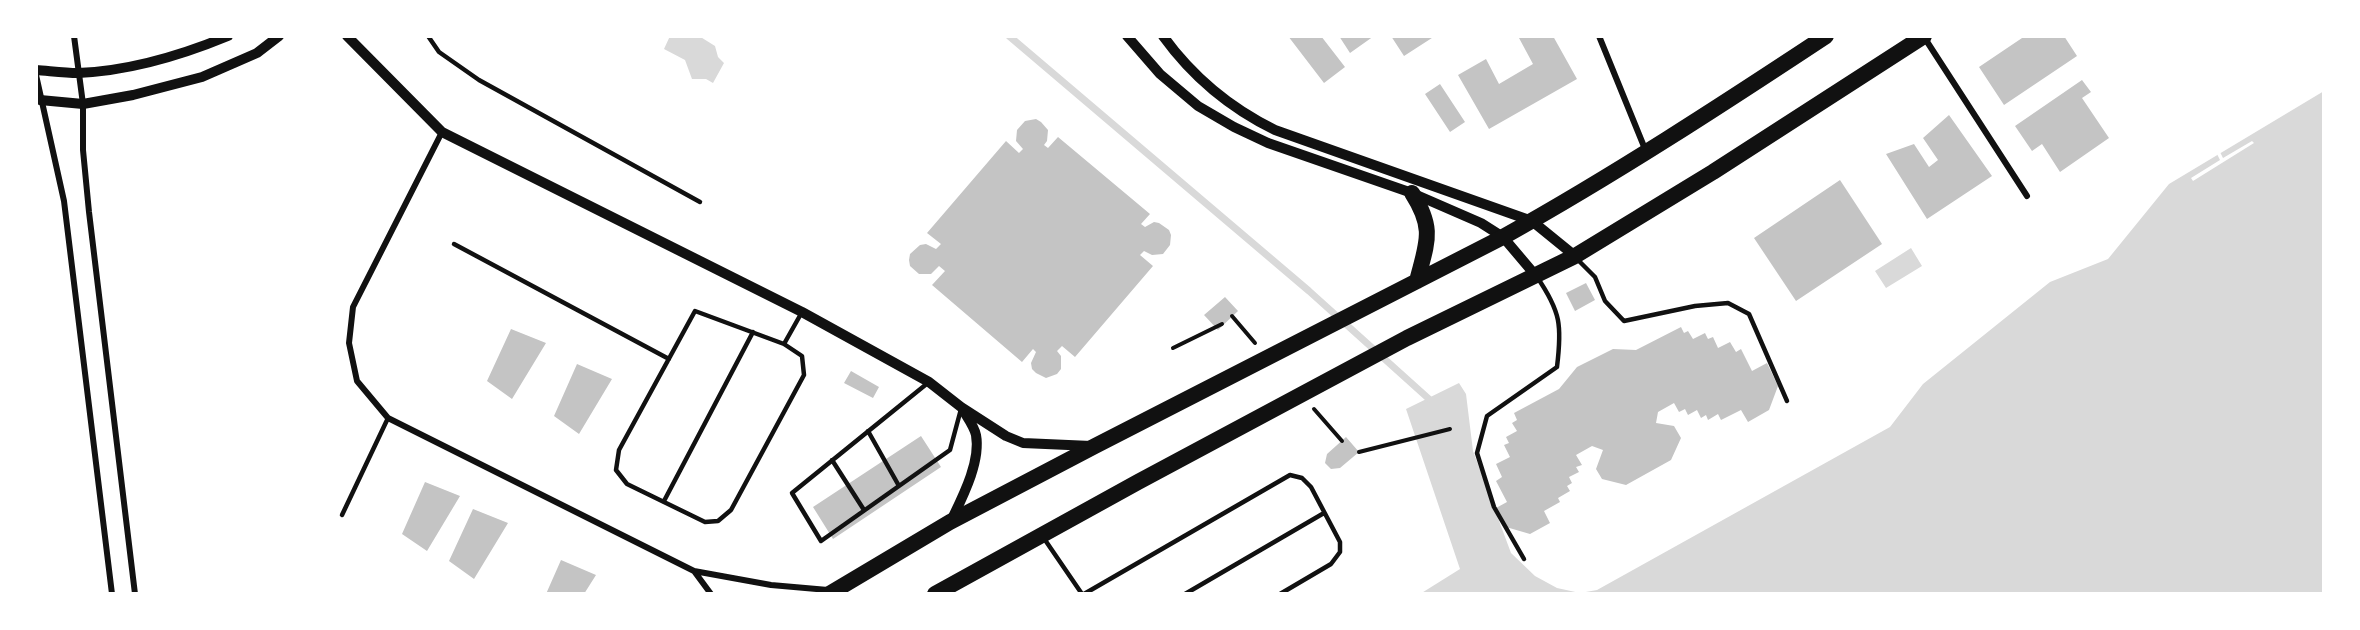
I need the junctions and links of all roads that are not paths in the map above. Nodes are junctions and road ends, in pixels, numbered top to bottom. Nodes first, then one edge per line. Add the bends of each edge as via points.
1 (74, 36) edge
2 (228, 36) edge
3 (279, 36) edge
4 (347, 36) edge
5 (428, 36) edge
6 (1127, 36) edge
7 (1163, 36) edge
8 (1599, 36) edge
9 (1826, 36) edge
10 (1924, 36) edge
11 (36, 70) edge
12 (78, 73) junction
13 (36, 75) edge
14 (38, 99) edge
15 (84, 104) junction
16 (442, 132) junction
17 (1647, 153) junction
18 (1412, 193) junction
19 (2027, 196) dead end
20 (700, 202) dead end
21 (1532, 221) junction
22 (1503, 237) junction
23 (454, 244) dead end
24 (1575, 256) junction
25 (1536, 276) junction
26 (1417, 281) junction
27 (802, 312) junction
28 (753, 332) junction
29 (784, 344) junction
30 (669, 359) junction
31 (928, 382) junction
32 (1787, 400) dead end
33 (961, 407) junction
34 (388, 418) junction
35 (868, 432) junction
36 (1095, 446) junction
37 (832, 460) junction
38 (899, 486) junction
39 (664, 501) junction
40 (864, 510) junction
41 (1324, 513) junction
42 (342, 515) dead end
43 (950, 522) junction
44 (1042, 535) junction
45 (1524, 559) dead end
46 (694, 571) junction
47 (832, 592) edge
48 (112, 594) edge
49 (135, 594) edge
50 (711, 594) edge
51 (935, 594) edge
52 (1083, 594) edge
53 (1185, 594) edge
54 (1280, 594) edge

1 - 12 street
2 - 12 street via 190,52 122,68
3 - 15 street via 258,52 202,77
4 - 16 street
5 - 20 lane via 439,52 479,80
6 - 18 street via 1160,74 1198,106 1234,127 1268,143
7 - 21 street via 1207,85 1258,122
8 - 17 street
9 - 17 highway
10 - 19 street
10 - 24 highway
11 - 12 street
12 - 15 street
13 - 14 street
14 - 15 street
14 - 48 street via 64,201
15 - 49 street via 84,160
16 - 27 street
16 - 34 street via 353,307 349,343 357,381
17 - 21 highway
18 - 22 street via 1481,223
18 - 26 highway via 1424,211 1428,233
21 - 22 highway
21 - 24 street
22 - 25 street
22 - 26 highway
23 - 30 lane
24 - 25 highway
24 - 32 lane via 1595,277 1605,301 1624,321 1728,303 1749,314
25 - 44 highway via 1407,338
25 - 45 lane via 1558,314 1561,339 1557,367 1487,416 1477,453 1494,507
26 - 36 highway
27 - 29 lane
27 - 31 street
28 - 29 lane
28 - 30 lane via 695,311
28 - 39 lane
29 - 39 lane via 802,356 804,375 730,510 718,521 705,522
30 - 39 lane via 619,450 616,470 627,483
31 - 33 street
31 - 35 lane
33 - 36 street via 1023,443
33 - 38 lane via 950,450
33 - 43 street via 976,436 975,457 965,493
34 - 42 lane
34 - 46 street
35 - 37 lane
35 - 38 lane
36 - 43 highway
37 - 40 lane
37 - 40 lane via 792,494 821,541
38 - 40 lane
41 - 52 lane via 1311,487 1302,478 1290,475
41 - 53 lane
41 - 54 lane via 1340,542 1340,552 1332,564
43 - 47 highway
44 - 51 highway
44 - 52 lane
46 - 47 street
46 - 50 street

